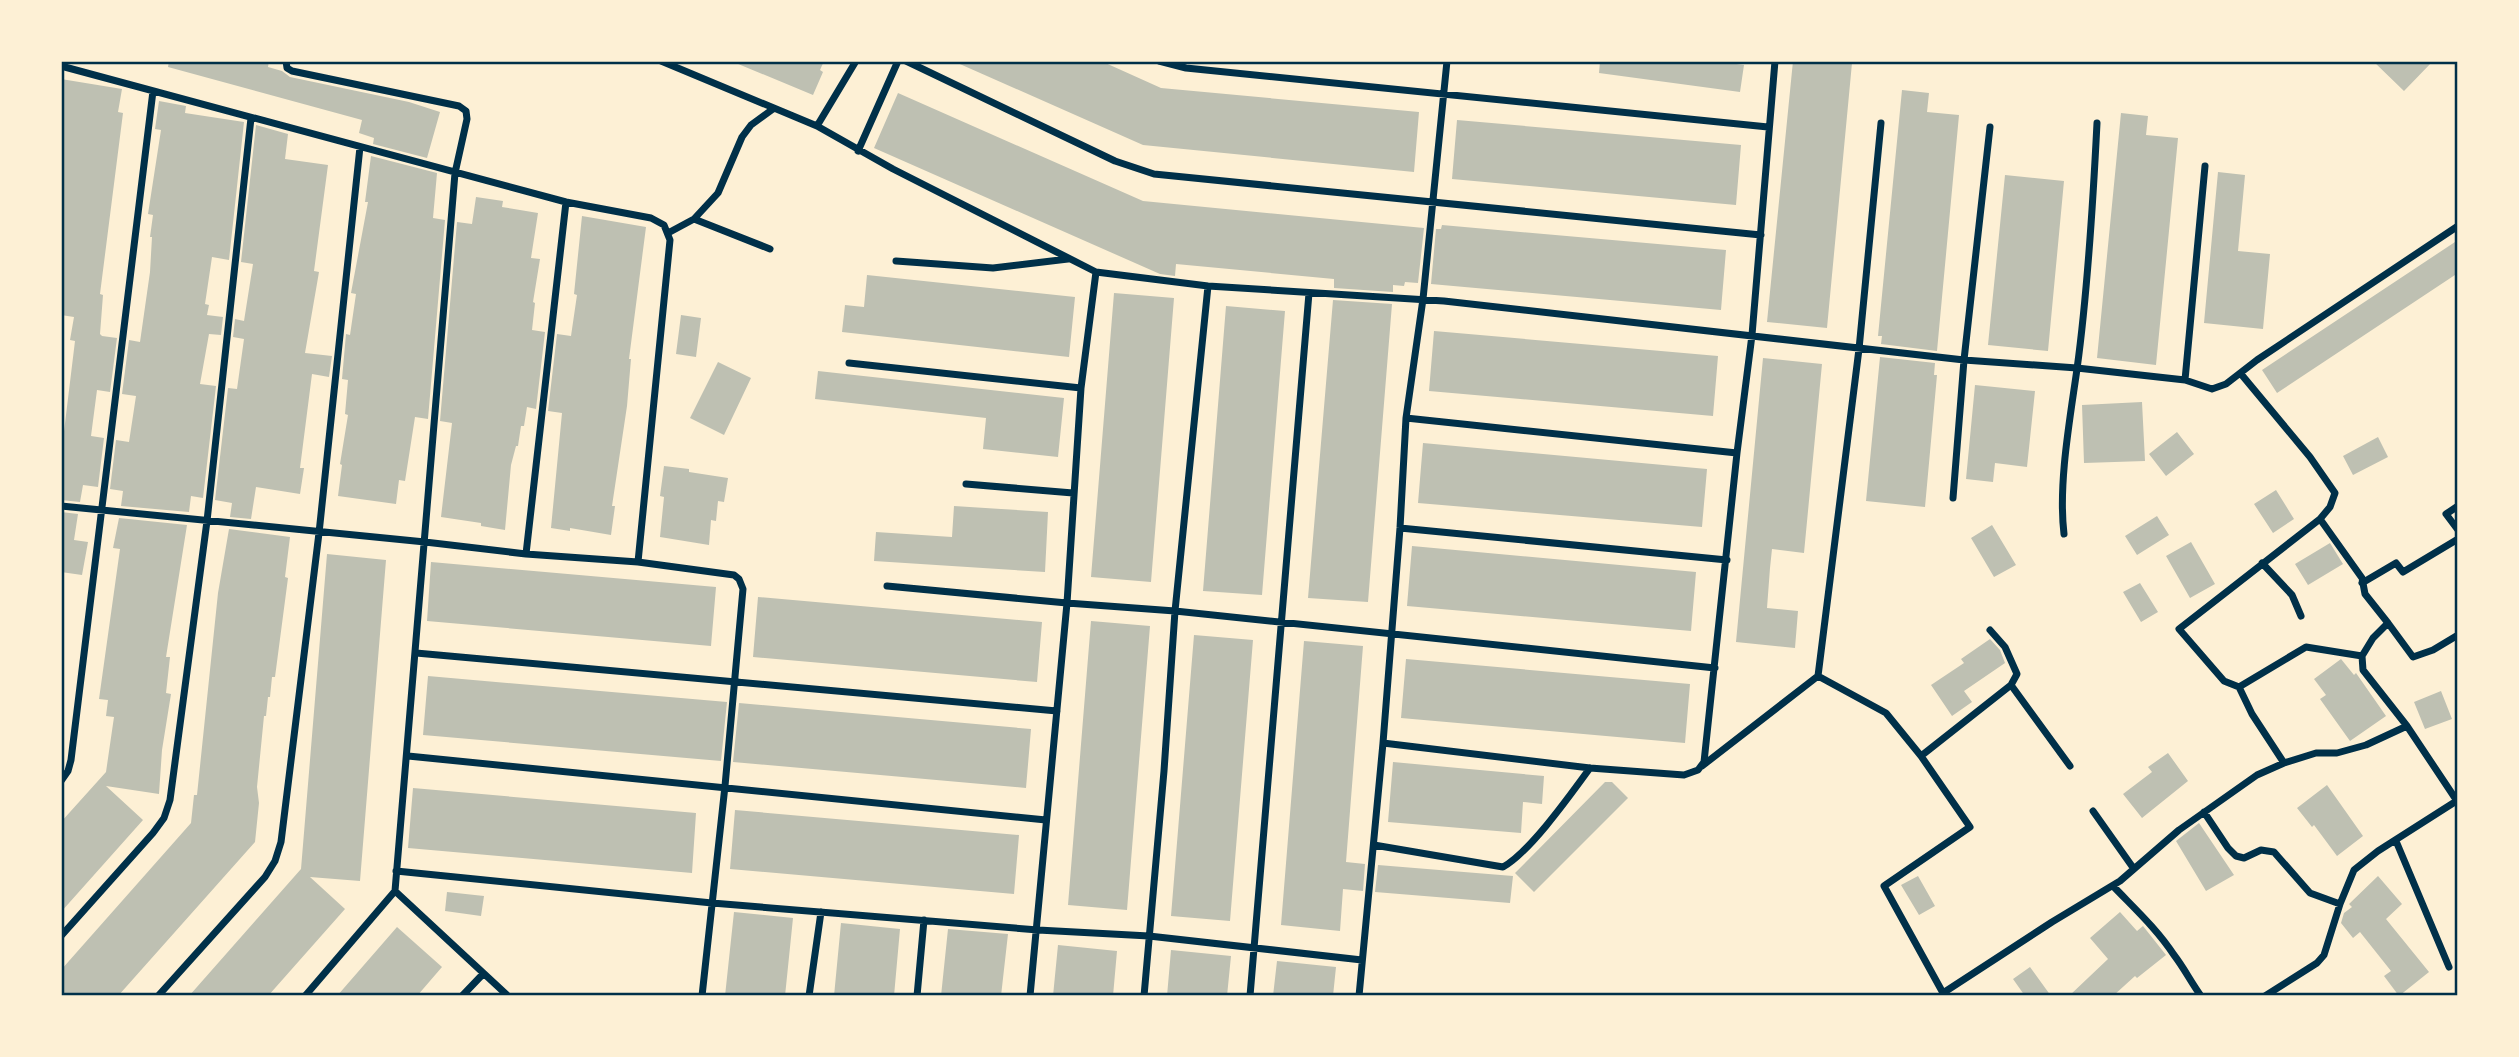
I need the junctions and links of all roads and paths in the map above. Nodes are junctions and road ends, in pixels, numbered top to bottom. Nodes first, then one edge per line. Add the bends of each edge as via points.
1 (286, 61) edge
2 (661, 61) edge
3 (856, 61) edge
4 (898, 61) edge
5 (906, 61) edge
6 (1159, 61) edge
7 (1447, 61) edge
8 (1775, 61) edge
9 (61, 66) edge
10 (153, 91) junction
11 (1444, 93) junction
12 (774, 109) junction
13 (251, 118) junction
14 (1881, 122) dead end
15 (2097, 123) dead end
16 (817, 127) junction
17 (1768, 127) junction
18 (1990, 127) dead end
19 (360, 147) junction
20 (858, 151) junction
21 (2205, 166) dead end
22 (456, 173) junction
23 (566, 202) junction
24 (1433, 202) junction
25 (694, 219) junction
26 (2458, 226) edge
27 (668, 233) junction
28 (1761, 235) junction
29 (770, 249) dead end
30 (1069, 258) junction
31 (896, 261) dead end
32 (1096, 272) junction
33 (1208, 286) junction
34 (1309, 293) junction
35 (1423, 299) junction
36 (1752, 335) junction
37 (1859, 349) junction
38 (1964, 360) junction
39 (849, 363) dead end
40 (2077, 368) junction
41 (2241, 374) junction
42 (2185, 380) junction
43 (1081, 388) junction
44 (1406, 418) junction
45 (1737, 453) junction
46 (966, 484) dead end
47 (1073, 493) junction
48 (1953, 498) dead end
49 (61, 506) edge
50 (2458, 506) edge
51 (103, 510) junction
52 (2320, 519) junction
53 (207, 521) junction
54 (1400, 528) junction
55 (2458, 530) edge
56 (319, 533) junction
57 (2064, 534) dead end
58 (2458, 539) edge
59 (425, 542) junction
60 (526, 555) junction
61 (1727, 560) junction
62 (638, 562) junction
63 (2262, 563) junction
64 (2362, 583) junction
65 (887, 586) dead end
66 (1067, 603) junction
67 (1175, 611) junction
68 (2301, 616) dead end
69 (1281, 622) junction
70 (2388, 623) junction
71 (1990, 630) dead end
72 (1391, 635) junction
73 (2458, 635) edge
74 (416, 653) junction
75 (2362, 656) junction
76 (1715, 668) junction
77 (1818, 676) junction
78 (735, 682) junction
79 (2011, 685) junction
80 (2239, 687) junction
81 (1057, 711) junction
82 (2407, 726) junction
83 (1383, 743) junction
84 (408, 756) junction
85 (1921, 756) junction
86 (2284, 763) junction
87 (1702, 766) junction
88 (2070, 766) dead end
89 (1590, 768) junction
90 (61, 780) edge
91 (725, 786) junction
92 (2457, 801) edge
93 (2093, 811) dead end
94 (2204, 812) junction
95 (1046, 820) junction
96 (2396, 841) junction
97 (1374, 845) junction
98 (2134, 869) junction
99 (396, 871) junction
100 (2113, 886) junction
101 (396, 891) junction
102 (712, 903) junction
103 (2340, 904) junction
104 (821, 912) junction
105 (925, 920) junction
106 (1038, 930) junction
107 (61, 936) edge
108 (1149, 936) junction
109 (1254, 948) junction
110 (1362, 960) junction
111 (2449, 967) dead end
112 (483, 974) junction
113 (1941, 994) edge
114 (158, 996) edge
115 (305, 996) edge
116 (462, 996) edge
117 (508, 996) edge
118 (702, 996) edge
119 (809, 996) edge
120 (917, 996) edge
121 (1030, 996) edge
122 (1144, 996) edge
123 (1250, 996) edge
124 (1359, 996) edge
125 (2201, 996) edge
126 (2265, 996) edge

1 - 22 street via 292,71 459,106 466,111 467,120
2 - 12 street
3 - 16 street
4 - 20 street
5 - 24 street via 1145,172
6 - 11 street via 1186,68
7 - 11 street
8 - 17 street
9 - 10 street
10 - 13 street
10 - 51 street
11 - 17 street
11 - 24 street
12 - 16 street
12 - 25 street via 751,125 735,149 718,193
13 - 19 street
13 - 53 street
14 - 37 street
15 - 40 street
16 - 20 street
17 - 28 street
18 - 38 street
19 - 22 street
19 - 56 street
20 - 30 street
21 - 42 street
22 - 23 street
22 - 59 street
23 - 27 street via 651,218
23 - 60 street
24 - 28 street
24 - 35 street
25 - 27 street
25 - 29 street
26 - 41 street
27 - 62 street
28 - 36 street
30 - 31 street via 993,268
30 - 32 street
32 - 33 street
32 - 43 street
33 - 34 street
33 - 67 street
34 - 35 street
34 - 69 street
35 - 36 street
35 - 44 street
36 - 37 street
36 - 45 street
37 - 38 street
37 - 77 street
38 - 40 street
38 - 48 street
39 - 43 street
40 - 42 street
40 - 57 street via 2069,413
41 - 42 street via 2212,389
41 - 52 street via 2335,493
43 - 47 street
44 - 45 street
44 - 54 street
45 - 61 street
46 - 47 street
47 - 66 street
49 - 51 street
50 - 55 street via 2446,514
51 - 53 street
51 - 90 street via 71,760
52 - 63 street
52 - 64 street
53 - 56 street
53 - 107 street via 167,813
54 - 61 street
54 - 72 street
56 - 59 street
56 - 114 street via 275,861
58 - 64 street via 2403,572 2396,563
59 - 60 street
59 - 74 street
60 - 62 street
61 - 76 street
62 - 78 street via 729,573 739,579 743,589
63 - 68 street via 2292,595
63 - 80 street via 2179,629 2224,681
64 - 70 street
65 - 66 street
66 - 67 street
66 - 81 street
67 - 69 street
67 - 108 street
69 - 72 street
69 - 109 street
70 - 73 street via 2413,657
70 - 75 street
71 - 79 street via 2005,647 2017,674
72 - 76 street
72 - 83 street
74 - 78 street
74 - 84 street
75 - 80 street via 2306,647
75 - 82 street via 2363,670
76 - 87 street
77 - 85 street via 1886,713
77 - 87 street
78 - 81 street
78 - 91 street
79 - 85 street
79 - 88 street
80 - 86 street
81 - 95 street
82 - 86 street via 2366,746
82 - 92 street
83 - 89 street
83 - 97 street
84 - 91 street
84 - 99 street
85 - 113 street via 1970,827 1884,886
86 - 94 street via 2257,775
87 - 89 street via 1684,775
89 - 97 street via 1555,814 1503,867
91 - 95 street
91 - 102 street
92 - 96 street
93 - 98 street
94 - 98 street
94 - 103 street via 2236,856 2274,852 2310,893
95 - 106 street
96 - 103 street via 2354,870
96 - 111 street
97 - 110 street
98 - 100 street
99 - 101 street
99 - 102 street
100 - 113 street
100 - 125 street via 2151,926
101 - 112 street
101 - 115 street
102 - 104 street
102 - 118 street
103 - 126 street via 2325,955
104 - 105 street
104 - 119 street
105 - 106 street
105 - 120 street
106 - 108 street
106 - 121 street
108 - 109 street
108 - 122 street
109 - 110 street
109 - 123 street
110 - 124 street
112 - 116 street
112 - 117 street

